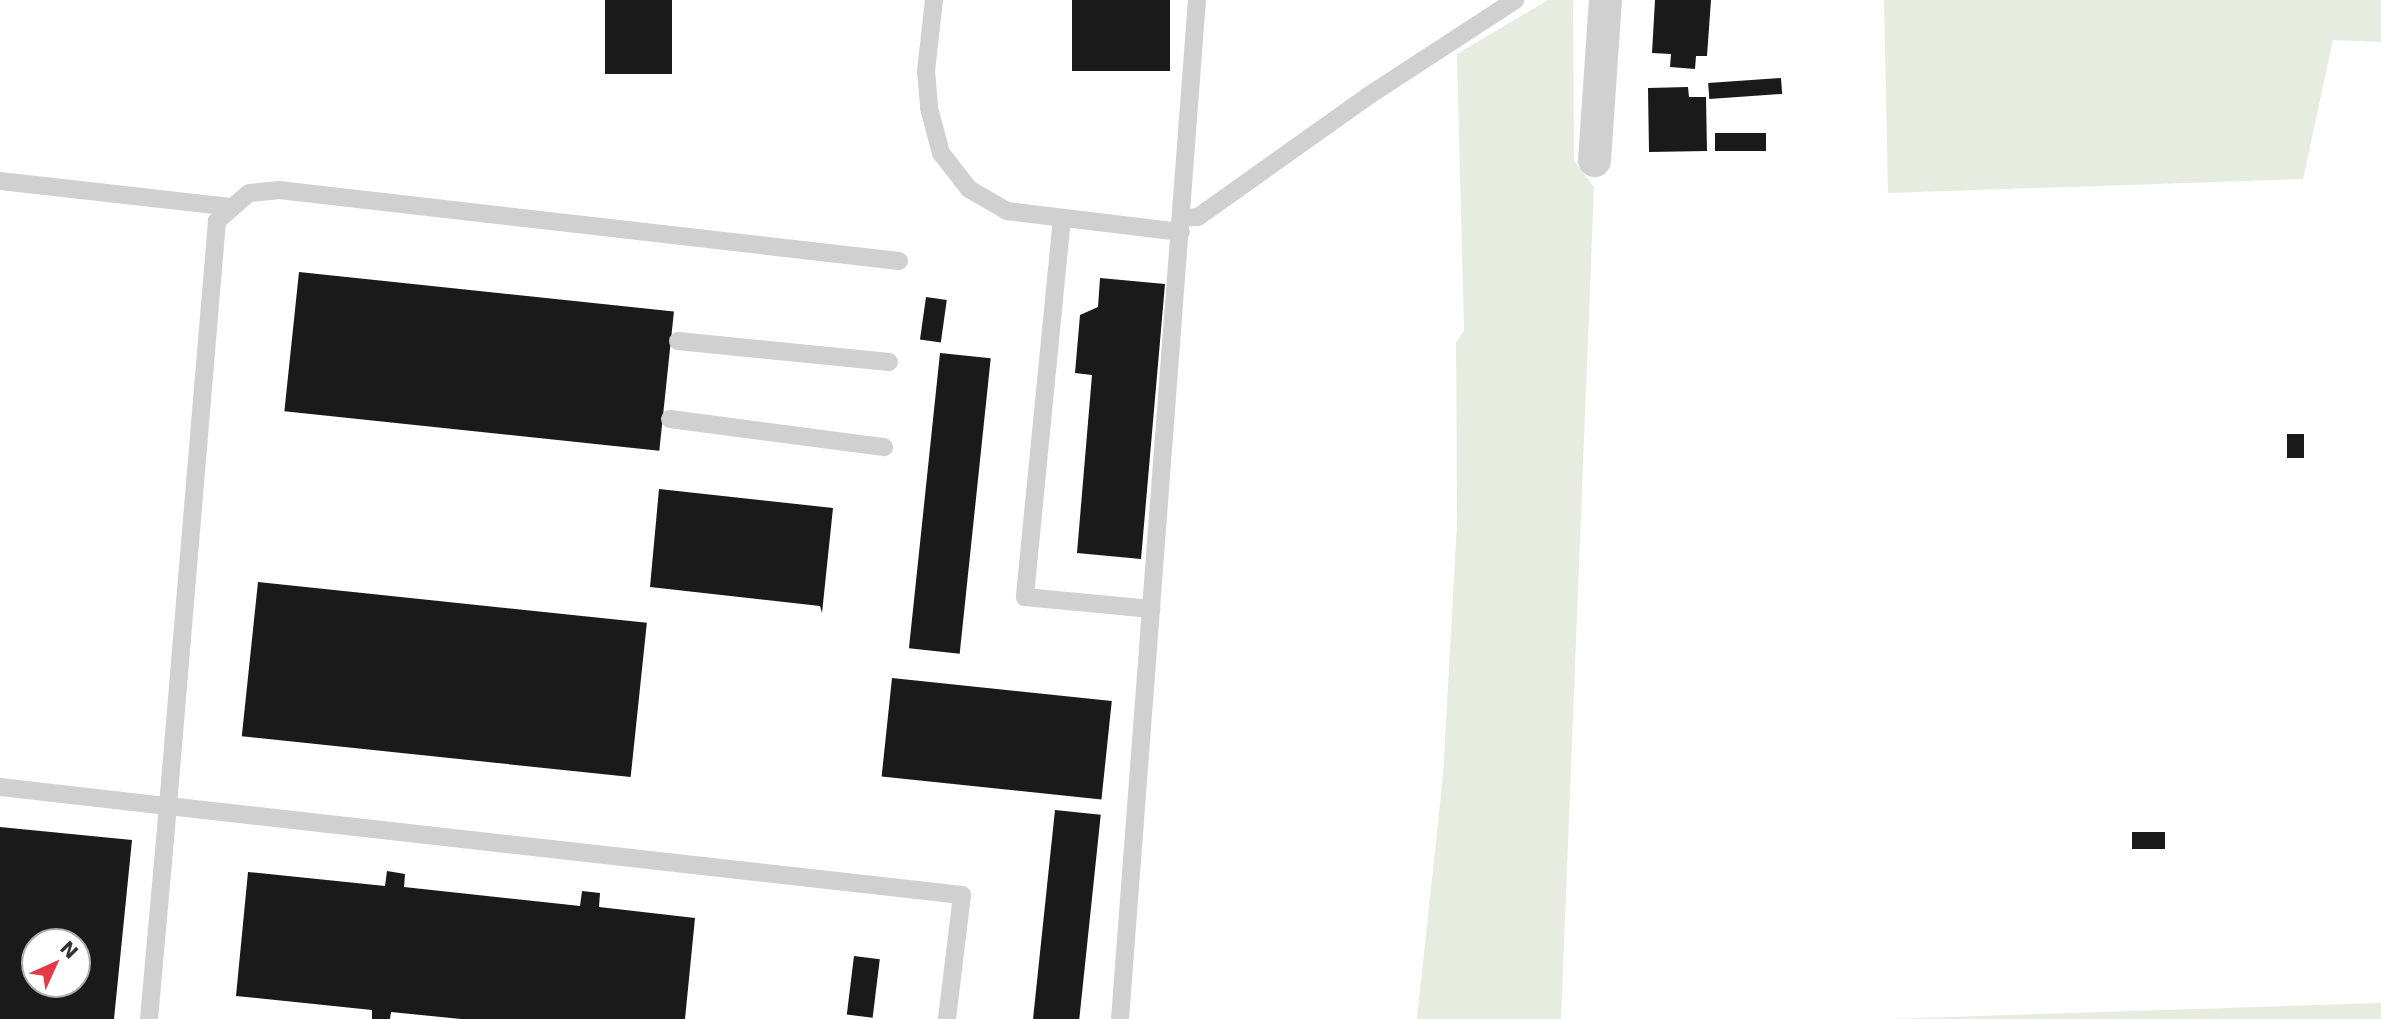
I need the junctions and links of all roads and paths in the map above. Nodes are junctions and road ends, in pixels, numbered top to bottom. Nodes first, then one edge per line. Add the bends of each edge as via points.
1 (934, 0) edge
2 (1197, 0) edge
3 (1515, 0) edge
4 (1605, 0) edge
5 (1594, 160) dead end
6 (0, 181) edge
7 (233, 207) junction
8 (1062, 218) junction
9 (1181, 225) junction
10 (899, 261) dead end
11 (678, 341) dead end
12 (889, 362) dead end
13 (670, 419) dead end
14 (884, 447) dead end
15 (1152, 609) junction
16 (0, 787) edge
17 (168, 806) junction
18 (149, 1019) edge
19 (947, 1019) edge
20 (1120, 1019) edge

1 - 8 lane via 926,71 929,108 941,153 969,189 1007,211
2 - 9 lane
3 - 9 lane
4 - 5 street
6 - 7 lane
7 - 10 lane via 249,193 279,190
7 - 17 lane via 217,221
8 - 9 lane
8 - 15 lane via 1025,597
9 - 15 lane
11 - 12 lane
13 - 14 lane
15 - 20 lane
16 - 17 lane
17 - 18 lane
17 - 19 lane via 962,895

